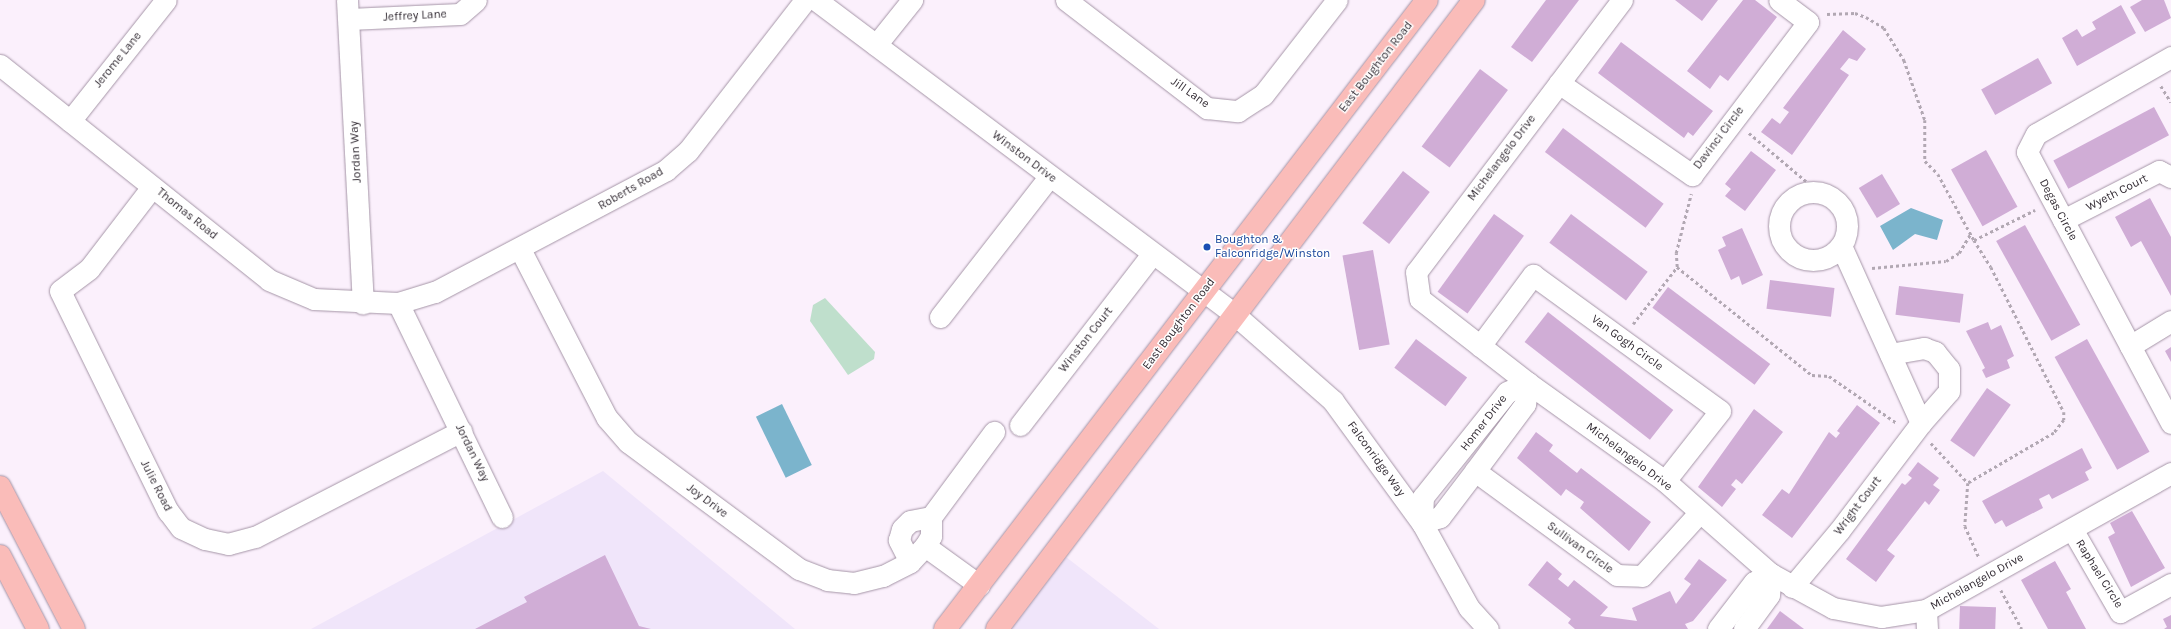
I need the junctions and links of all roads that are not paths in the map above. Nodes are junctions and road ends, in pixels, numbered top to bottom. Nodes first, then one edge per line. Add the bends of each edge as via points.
1 (166, 0) edge
2 (476, 0) edge
3 (805, 0) edge
4 (816, 0) edge
5 (912, 0) edge
6 (1066, 0) edge
7 (1336, 0) edge
8 (1427, 0) edge
9 (1474, 0) edge
10 (1622, 0) edge
11 (1779, 0) edge
12 (348, 10) edge
13 (876, 45) junction
14 (2171, 57) edge
15 (0, 65) edge
16 (1559, 83) junction
17 (70, 121) junction
18 (1049, 177) junction
19 (2171, 177) edge
20 (152, 187) junction
21 (2064, 220) junction
22 (1841, 246) junction
23 (520, 249) junction
24 (1152, 254) junction
25 (1204, 291) junction
26 (398, 303) junction
27 (363, 304) junction
28 (1233, 313) junction
29 (940, 317) dead end
30 (2171, 321) edge
31 (1480, 346) junction
32 (2130, 346) junction
33 (1890, 354) junction
34 (1528, 384) junction
35 (2171, 423) edge
36 (1020, 425) dead end
37 (1916, 429) junction
38 (461, 431) junction
39 (994, 432) dead end
40 (1475, 471) junction
41 (2171, 473) edge
42 (1665, 481) junction
43 (0, 487) edge
44 (1698, 514) junction
45 (502, 517) dead end
46 (931, 517) junction
47 (1422, 523) junction
48 (2072, 529) junction
49 (925, 546) junction
50 (0, 556) edge
51 (910, 562) junction
52 (1771, 574) junction
53 (2171, 584) edge
54 (979, 585) junction
55 (1792, 587) junction
56 (1926, 620) edge
57 (38, 629) edge
58 (74, 629) edge
59 (945, 629) edge
60 (997, 629) edge
61 (1488, 629) edge
62 (1718, 629) edge
63 (1744, 629) edge

1 - 17 street, Jerome Lane
2 - 12 street, Jeffrey Lane via 460,14
3 - 23 street, Roberts Road via 688,151 641,186
4 - 13 street, Winston Drive
5 - 13 street
6 - 7 street, Jill Lane via 1207,108 1238,111 1263,95
8 - 25 main road, East Boughton Road
9 - 28 main road
10 - 16 street, Michelangelo Drive
11 - 16 street, Davinci Circle via 1808,22 1692,174
12 - 27 street, Jordan Way
13 - 18 street, Winston Drive
14 - 21 street, Degas Circle via 2036,134 2027,152
15 - 17 street, Thomas Road
16 - 31 street, Michelangelo Drive via 1416,272 1420,299
17 - 20 street, Thomas Road
18 - 24 street, Winston Drive
18 - 29 street
19 - 21 street, Wyeth Court via 2159,171
20 - 27 street, Thomas Road via 269,280 314,299
20 - 38 street, Julie Road via 89,269 60,291 168,511 181,528 205,539 228,544 255,537
21 - 32 street, Degas Circle
22 - 22 street via 1819,260 1806,260 1784,245 1780,219 1785,207 1795,197 1820,193 1833,198 1842,208 1847,234
22 - 33 street
23 - 26 street, Roberts Road via 435,292
23 - 51 street, Joy Drive via 608,418 628,442 799,570 827,580 854,583 883,576
24 - 25 street, Winston Drive
24 - 36 street, Winston Court
25 - 28 street, Winston Drive
25 - 54 main road, East Boughton Road
26 - 27 street, Thomas Road
26 - 38 street, Jordan Way
28 - 47 street, Falconridge Way via 1333,401
28 - 60 main road
30 - 32 street
31 - 34 street, Michelangelo Drive
31 - 42 street, Van Gogh Circle via 1533,275 1720,411
32 - 35 street, Degas Circle
33 - 37 street
33 - 37 street, Wright Court via 1924,348 1939,356 1949,369 1949,392
34 - 40 street, Homer Drive via 1525,404
34 - 42 street, Michelangelo Drive
34 - 47 street, Homer Drive via 1507,392 1423,497
37 - 55 street, Wright Court
38 - 45 street, Jordan Way
39 - 46 street
40 - 44 street, Sullivan Circle via 1617,575 1642,576
40 - 47 street, Homer Drive via 1440,516
41 - 48 street, Michelangelo Drive
42 - 44 street, Michelangelo Drive
43 - 58 main road
44 - 52 street, Michelangelo Drive
46 - 49 street via 931,536
46 - 51 street via 910,521 902,529 899,540
47 - 61 street, Falconridge Way via 1469,608
48 - 53 street, Raphael Circle via 2120,612
48 - 56 street, Michelangelo Drive via 1990,575
49 - 51 street, Joy Drive
49 - 54 street
50 - 57 main road
52 - 55 street, Michelangelo Drive
52 - 62 street via 1754,582
52 - 63 street via 1769,595
54 - 59 main road, East Boughton Road
55 - 56 street, Michelangelo Drive via 1833,608 1881,617

